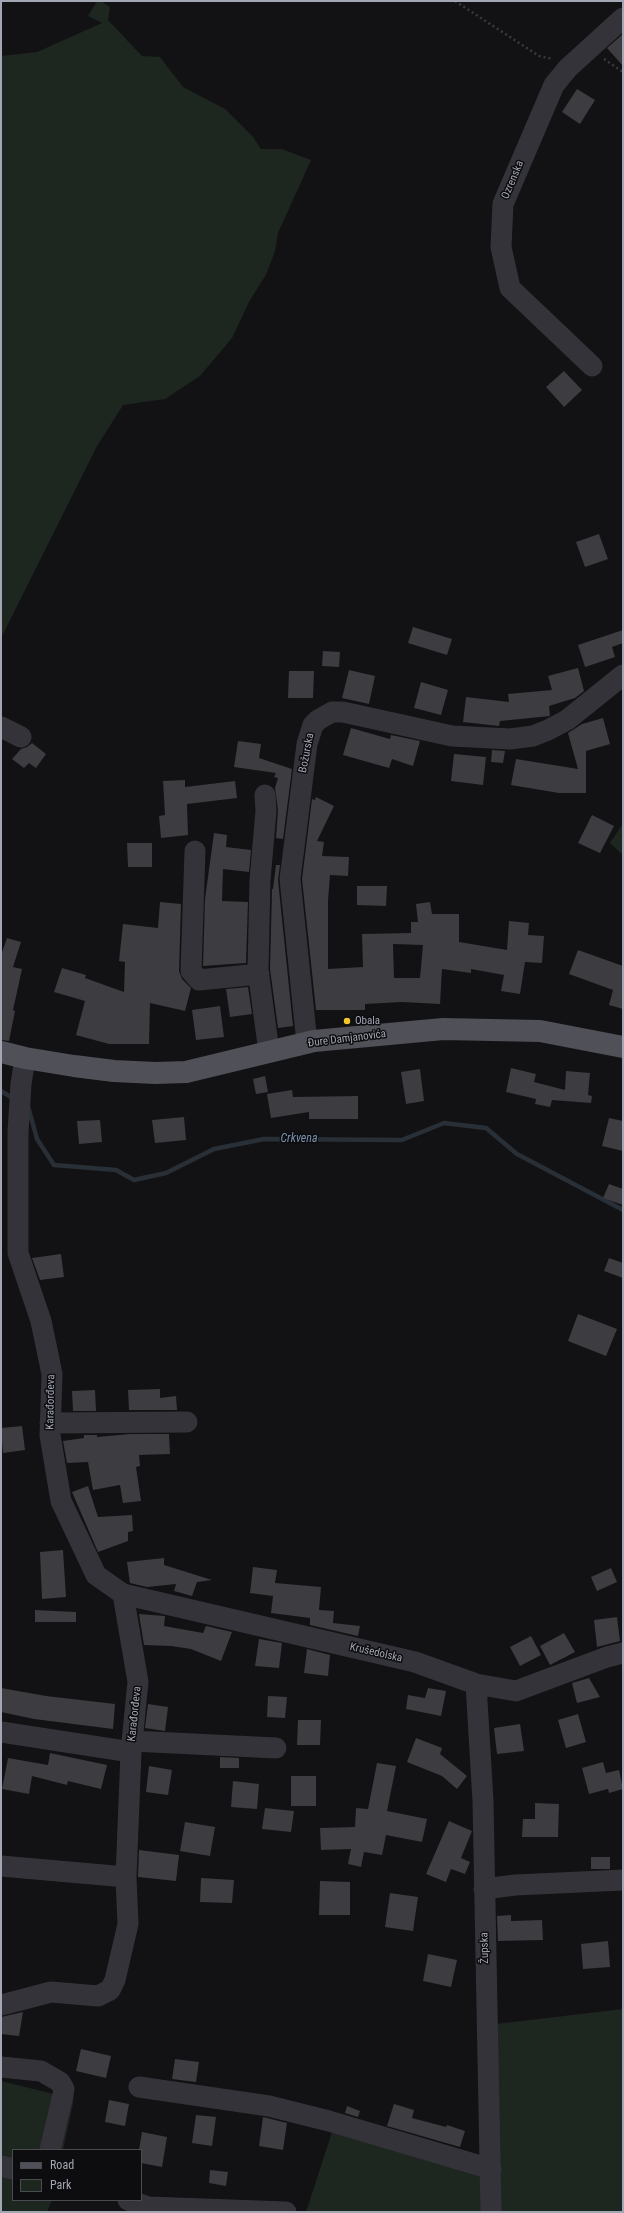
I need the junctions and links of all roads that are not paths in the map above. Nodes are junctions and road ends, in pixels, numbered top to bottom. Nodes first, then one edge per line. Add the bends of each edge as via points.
1 (623, 18) edge
2 (592, 366) dead end
3 (623, 675) edge
4 (1, 727) edge
5 (21, 737) dead end
6 (265, 795) dead end
7 (195, 851) dead end
8 (259, 974) junction
9 (307, 1043) junction
10 (623, 1047) edge
11 (1, 1052) edge
12 (269, 1052) junction
13 (25, 1058) junction
14 (10, 1255) edge
15 (187, 1422) dead end
16 (50, 1423) junction
17 (123, 1594) junction
18 (623, 1653) edge
19 (476, 1684) junction
20 (1, 1732) edge
21 (132, 1746) junction
22 (276, 1748) dead end
23 (1, 1866) edge
24 (126, 1877) junction
25 (623, 1880) edge
26 (484, 1889) junction
27 (1, 2005) edge
28 (1, 2067) edge
29 (139, 2087) dead end
30 (50, 2149) edge
31 (1, 2166) edge
32 (12, 2169) edge
33 (491, 2169) junction
34 (131, 2201) edge
35 (286, 2212) edge
36 (491, 2212) edge

1 - 2 street, Ozrenska via 573,63 554,85 503,204 501,247 510,288
3 - 9 street, Božurska via 567,720 533,736 510,739 452,736 343,712 332,712 313,725 307,744 290,879
4 - 5 street
6 - 8 street via 260,880
7 - 8 street via 191,971 199,980
8 - 12 street
9 - 10 main road, Đure Damjanovića via 443,1029 540,1032
9 - 12 main road, Đure Damjanovića
11 - 13 main road
12 - 13 main road, Đure Damjanovića via 186,1072 155,1073 114,1071
13 - 14 street, Karađorđeva via 21,1084
14 - 16 street, Karađorđeva via 41,1321 52,1374
15 - 16 street
16 - 17 street, Karađorđeva via 61,1501 96,1575
17 - 19 street, Krušedolska via 416,1662
17 - 21 street, Karađorđeva via 138,1682
18 - 19 street, Krušedolska via 516,1691
19 - 26 street, Župska via 483,1801
20 - 21 street, Karađorđeva
21 - 22 street
21 - 24 street, Karađorđeva
23 - 24 street
24 - 27 street, Karađorđeva via 128,1924 116,1980 110,1990 98,1996 51,1992
25 - 26 street
26 - 33 street, Župska
28 - 30 street via 41,2071 60,2082 64,2089
29 - 33 street via 277,2108
31 - 32 street
33 - 36 street, Župska
34 - 35 street via 148,2207

